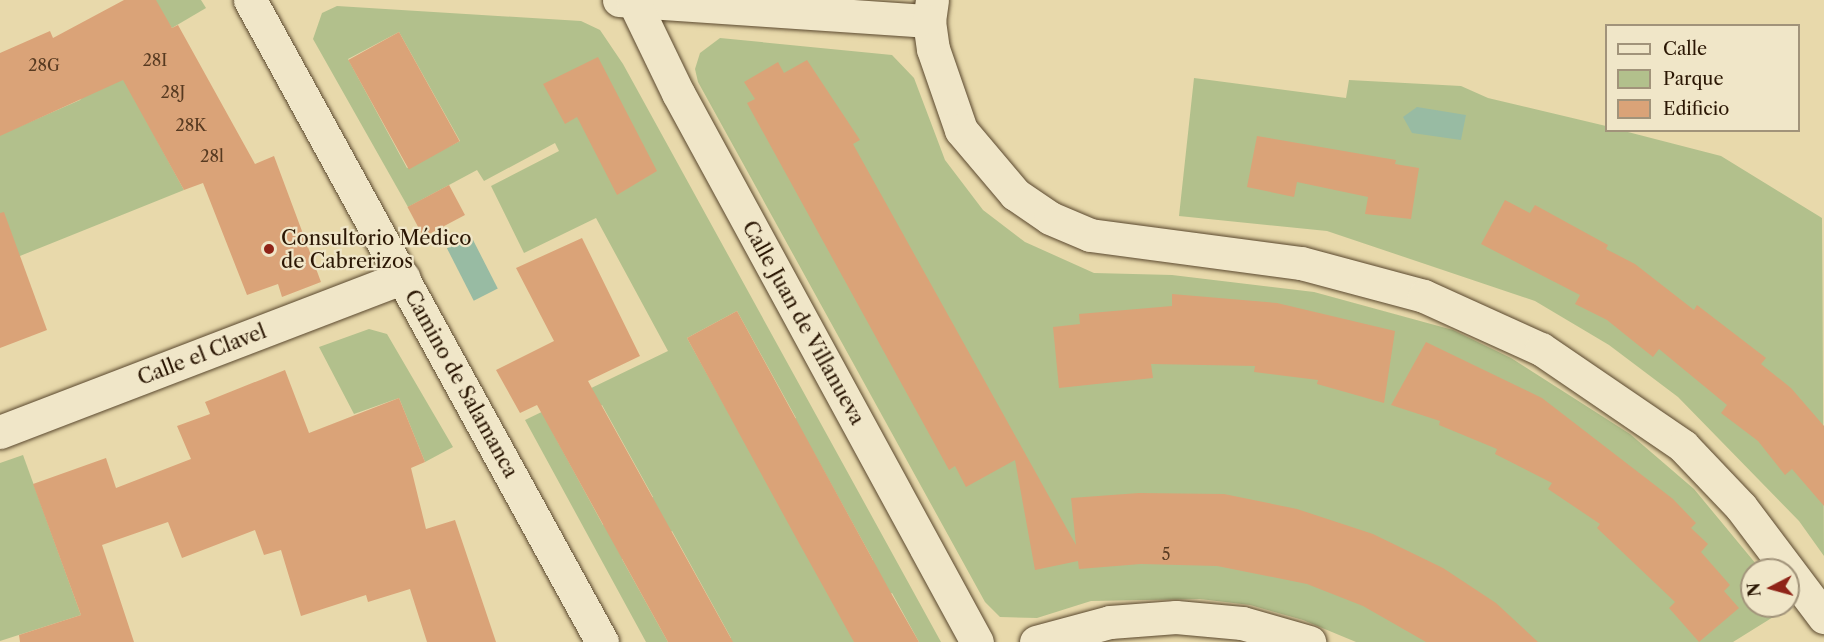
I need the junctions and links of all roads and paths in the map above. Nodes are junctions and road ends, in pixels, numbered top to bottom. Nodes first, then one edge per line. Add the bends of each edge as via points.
1 (250, 0) edge
2 (629, 0) edge
3 (930, 11) edge
4 (404, 277) junction
5 (0, 432) edge
6 (1824, 617) edge
7 (602, 642) edge
8 (977, 642) edge
9 (1036, 642) edge
10 (1310, 642) edge

1 - 4 street, Camino de Salamanca
2 - 3 street
2 - 8 street, Calle Juan de Villanueva
3 - 6 street via 933,49 961,130 1015,194 1050,218 1090,235 1301,263 1424,296 1541,349 1683,446 1741,507
4 - 5 street, Calle el Clavel
4 - 7 street, Camino de Salamanca
9 - 10 street via 1110,622 1176,617 1242,623

